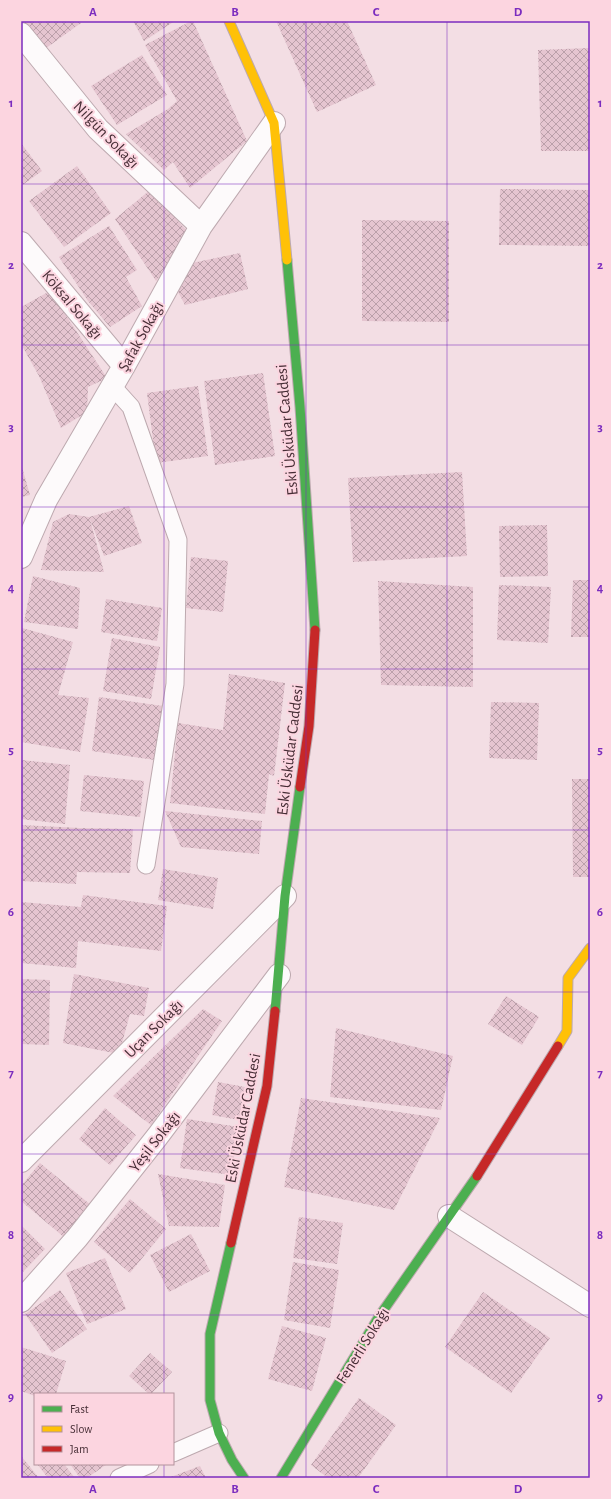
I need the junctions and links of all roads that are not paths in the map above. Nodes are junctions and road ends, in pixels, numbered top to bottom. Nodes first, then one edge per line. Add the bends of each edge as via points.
1 (229, 21) edge
2 (21, 34) edge
3 (274, 124) junction
4 (201, 226) junction
5 (21, 243) edge
6 (124, 366) junction
7 (112, 386) junction
8 (21, 557) edge
9 (146, 865) dead end
10 (285, 896) junction
11 (590, 948) edge
12 (279, 975) junction
13 (21, 1161) edge
14 (449, 1216) junction
15 (21, 1301) edge
16 (590, 1306) edge
17 (218, 1433) junction
18 (174, 1453) edge
19 (148, 1465) edge
20 (119, 1478) edge
21 (244, 1478) edge
22 (281, 1478) edge

1 - 3 main road, Eski Üsküdar Caddesi
2 - 4 street, Nilgün Sokağı via 98,129
3 - 4 street, Şafak Sokağı
3 - 10 main road, Eski Üsküdar Caddesi via 300,407 316,622 309,726
4 - 6 street, Şafak Sokağı
5 - 6 street, Köksal Sokağı
6 - 7 street, Şafak Sokağı
7 - 8 street, Şafak Sokağı via 46,500
7 - 9 lane via 132,407 178,540 175,684
10 - 12 main road, Eski Üsküdar Caddesi
10 - 13 street, Uçan Sokağı
11 - 14 main road, Fenerli Sokağı via 568,978 567,1031 476,1178
12 - 15 street, Yeşil Sokağı via 157,1137 77,1238
12 - 17 main road, Eski Üsküdar Caddesi via 267,1086 210,1334 210,1400
14 - 16 street
14 - 22 main road, Fenerli Sokağı via 378,1318
17 - 18 lane
17 - 21 main road, Eski Üsküdar Caddesi
19 - 20 lane

